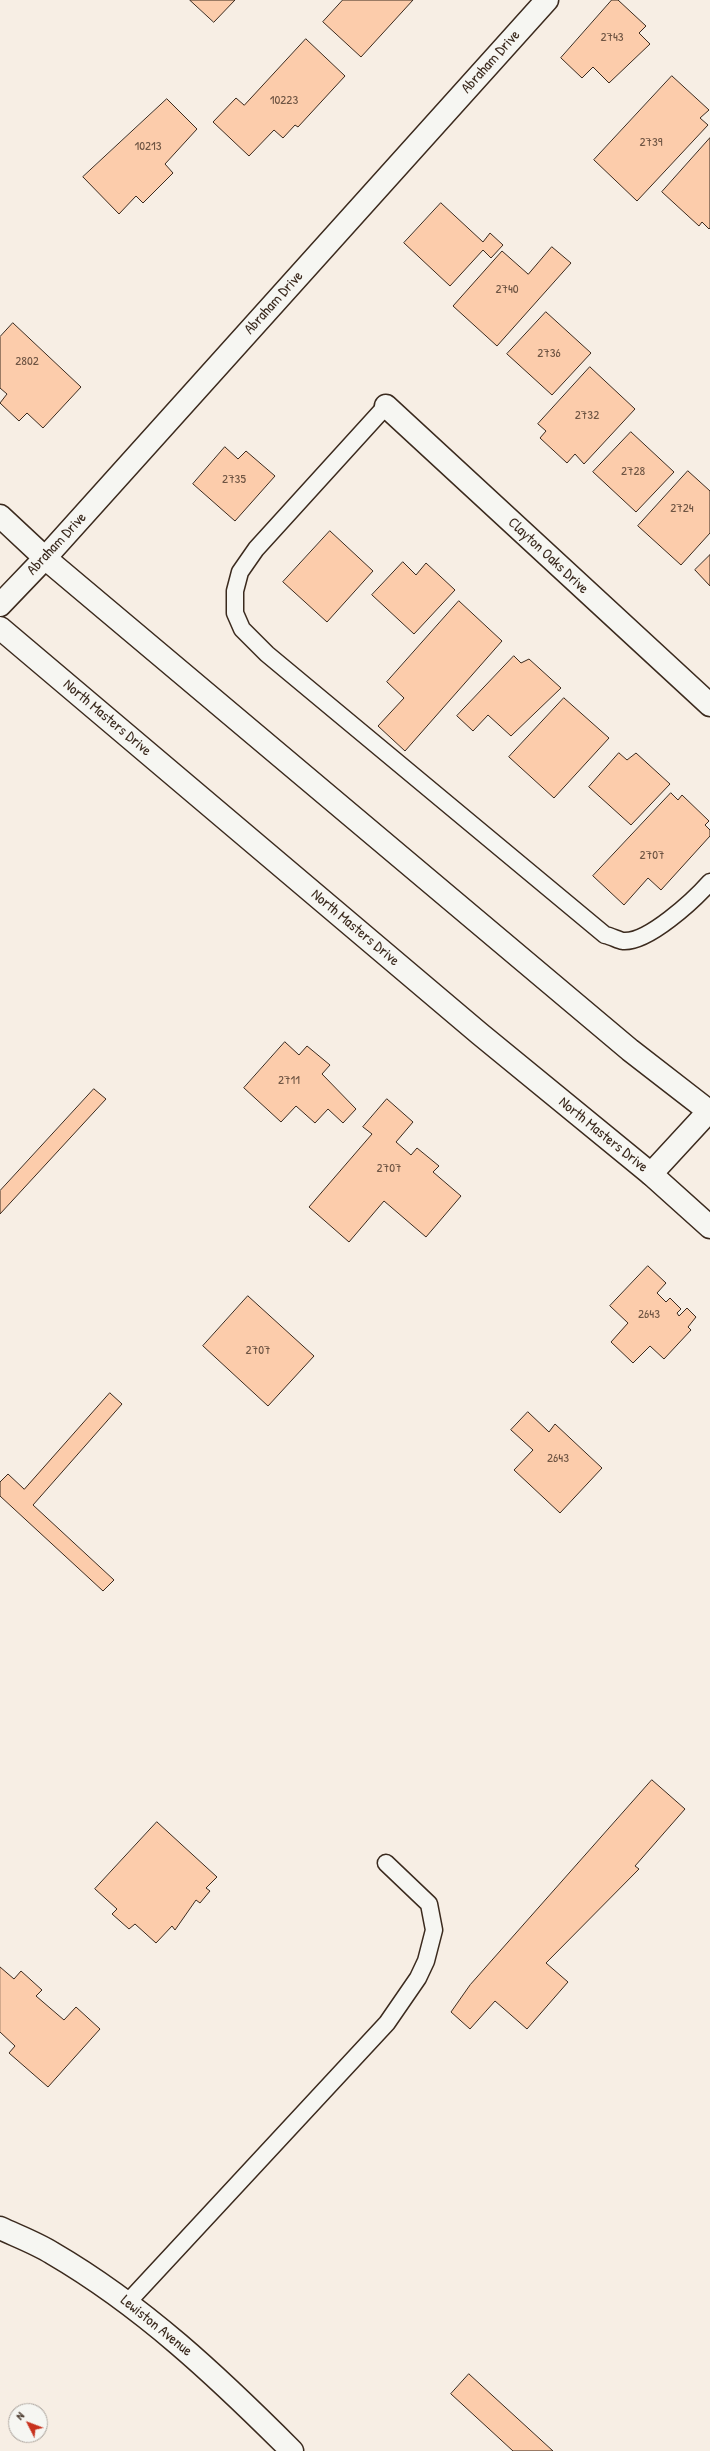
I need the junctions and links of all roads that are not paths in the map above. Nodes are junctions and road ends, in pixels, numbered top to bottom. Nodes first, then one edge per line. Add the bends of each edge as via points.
1 (547, 0) edge
2 (386, 406) joint
3 (0, 516) edge
4 (45, 558) junction
5 (0, 605) edge
6 (0, 628) edge
7 (710, 705) edge
8 (710, 882) edge
9 (710, 1111) edge
10 (650, 1174) junction
11 (710, 1227) edge
12 (386, 1863) dead end
13 (0, 2228) edge
14 (128, 2302) junction
15 (292, 2451) edge

1 - 4 main road, Abraham Drive
2 - 7 main road, Clayton Oaks Drive
2 - 8 lane via 256,549 240,572 235,591 235,613 242,629 267,654 606,935 624,941 650,934 696,898
3 - 4 main road
4 - 5 main road, Abraham Drive
4 - 9 main road via 630,1050
6 - 10 main road, North Masters Drive via 480,1034
9 - 10 main road
10 - 11 main road, North Masters Drive
12 - 14 lane via 429,1904 434,1930 426,1961 418,1978 387,2023
13 - 14 main road, Lewiston Avenue via 51,2252
14 - 15 main road, Lewiston Avenue via 218,2378

